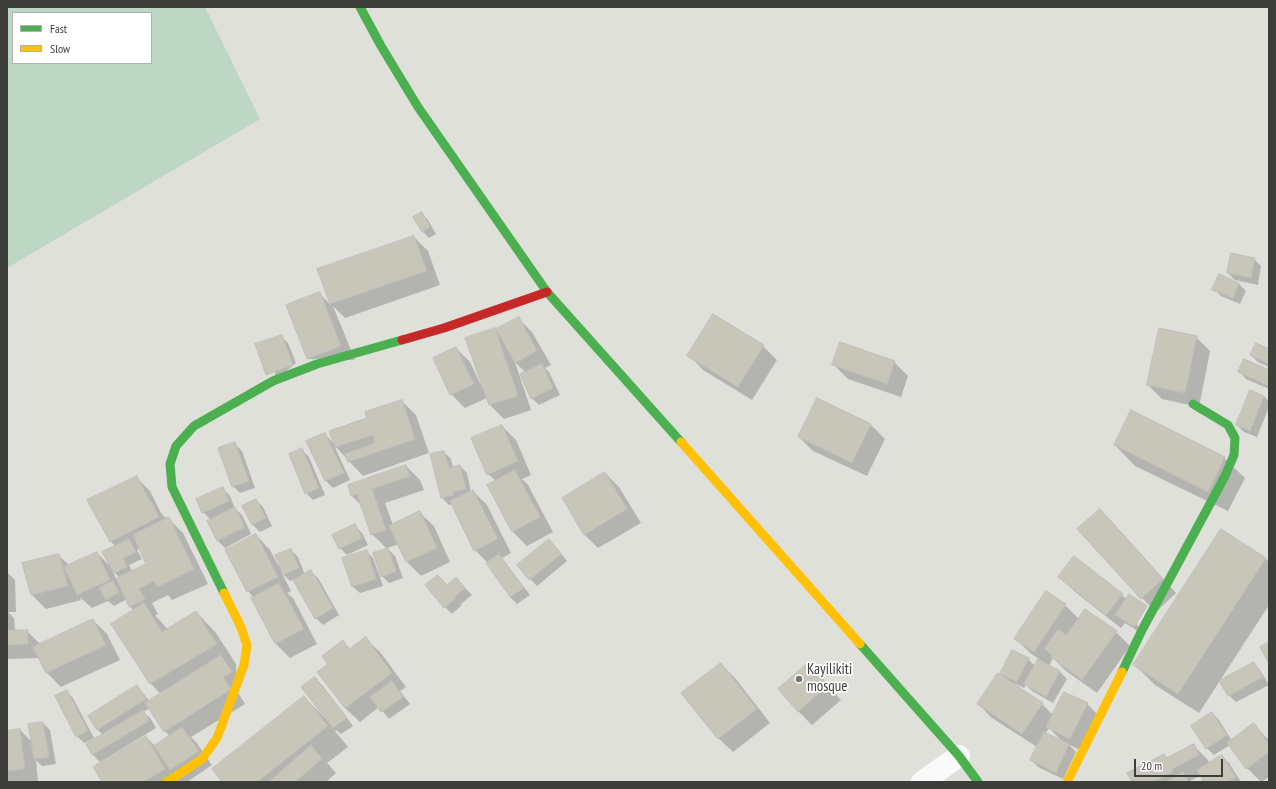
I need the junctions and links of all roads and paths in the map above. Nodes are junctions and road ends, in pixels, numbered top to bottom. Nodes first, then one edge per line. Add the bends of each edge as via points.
1 (360, 7) edge
2 (547, 292) junction
3 (1193, 404) dead end
4 (959, 756) junction
5 (167, 782) edge
6 (922, 782) edge
7 (978, 782) edge
8 (1067, 782) edge

1 - 2 street via 418,107
2 - 4 street
2 - 5 street via 444,328 317,364 273,381 194,426 176,446 170,464 172,487 240,625 247,645 244,664 217,738 202,759
3 - 8 street via 1228,425 1235,438 1234,455 1142,630
4 - 6 street
4 - 7 street

